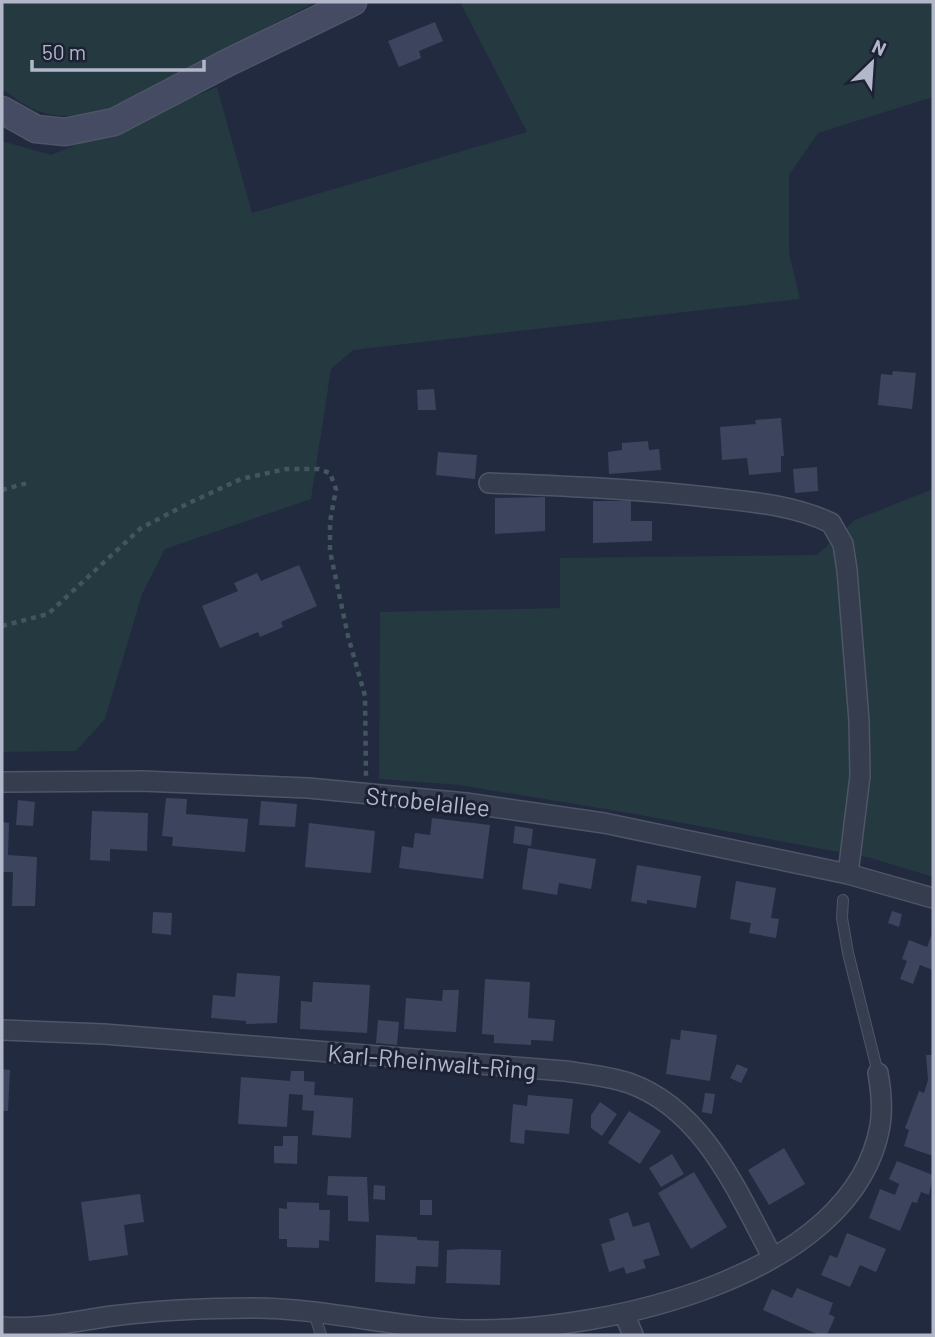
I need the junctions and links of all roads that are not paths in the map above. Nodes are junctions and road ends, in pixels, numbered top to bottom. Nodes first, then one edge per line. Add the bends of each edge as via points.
1 (353, 2) edge
2 (2, 110) edge
3 (489, 483) dead end
4 (2, 782) edge
5 (848, 874) junction
6 (933, 898) edge
7 (843, 900) dead end
8 (2, 1030) edge
9 (878, 1073) joint
10 (773, 1258) junction
11 (314, 1313) junction
12 (624, 1313) junction
13 (2, 1327) edge
14 (321, 1335) edge
15 (633, 1335) edge

1 - 2 street via 114,122 65,132 36,129
3 - 5 street via 650,490 736,500 800,510 831,523 843,544 847,570 859,722 860,776
4 - 5 street, Strobelallee via 142,781 466,803 604,823
5 - 6 street, Strobelallee
7 - 9 lane via 848,953
8 - 10 street, Karl-Rheinwalt-Ring via 565,1071 629,1083 677,1111 700,1135
9 - 10 street via 880,1126 855,1185 824,1222
10 - 12 street via 730,1280
11 - 12 street via 472,1330 525,1329
11 - 13 street via 184,1309
11 - 14 lane
12 - 15 street

